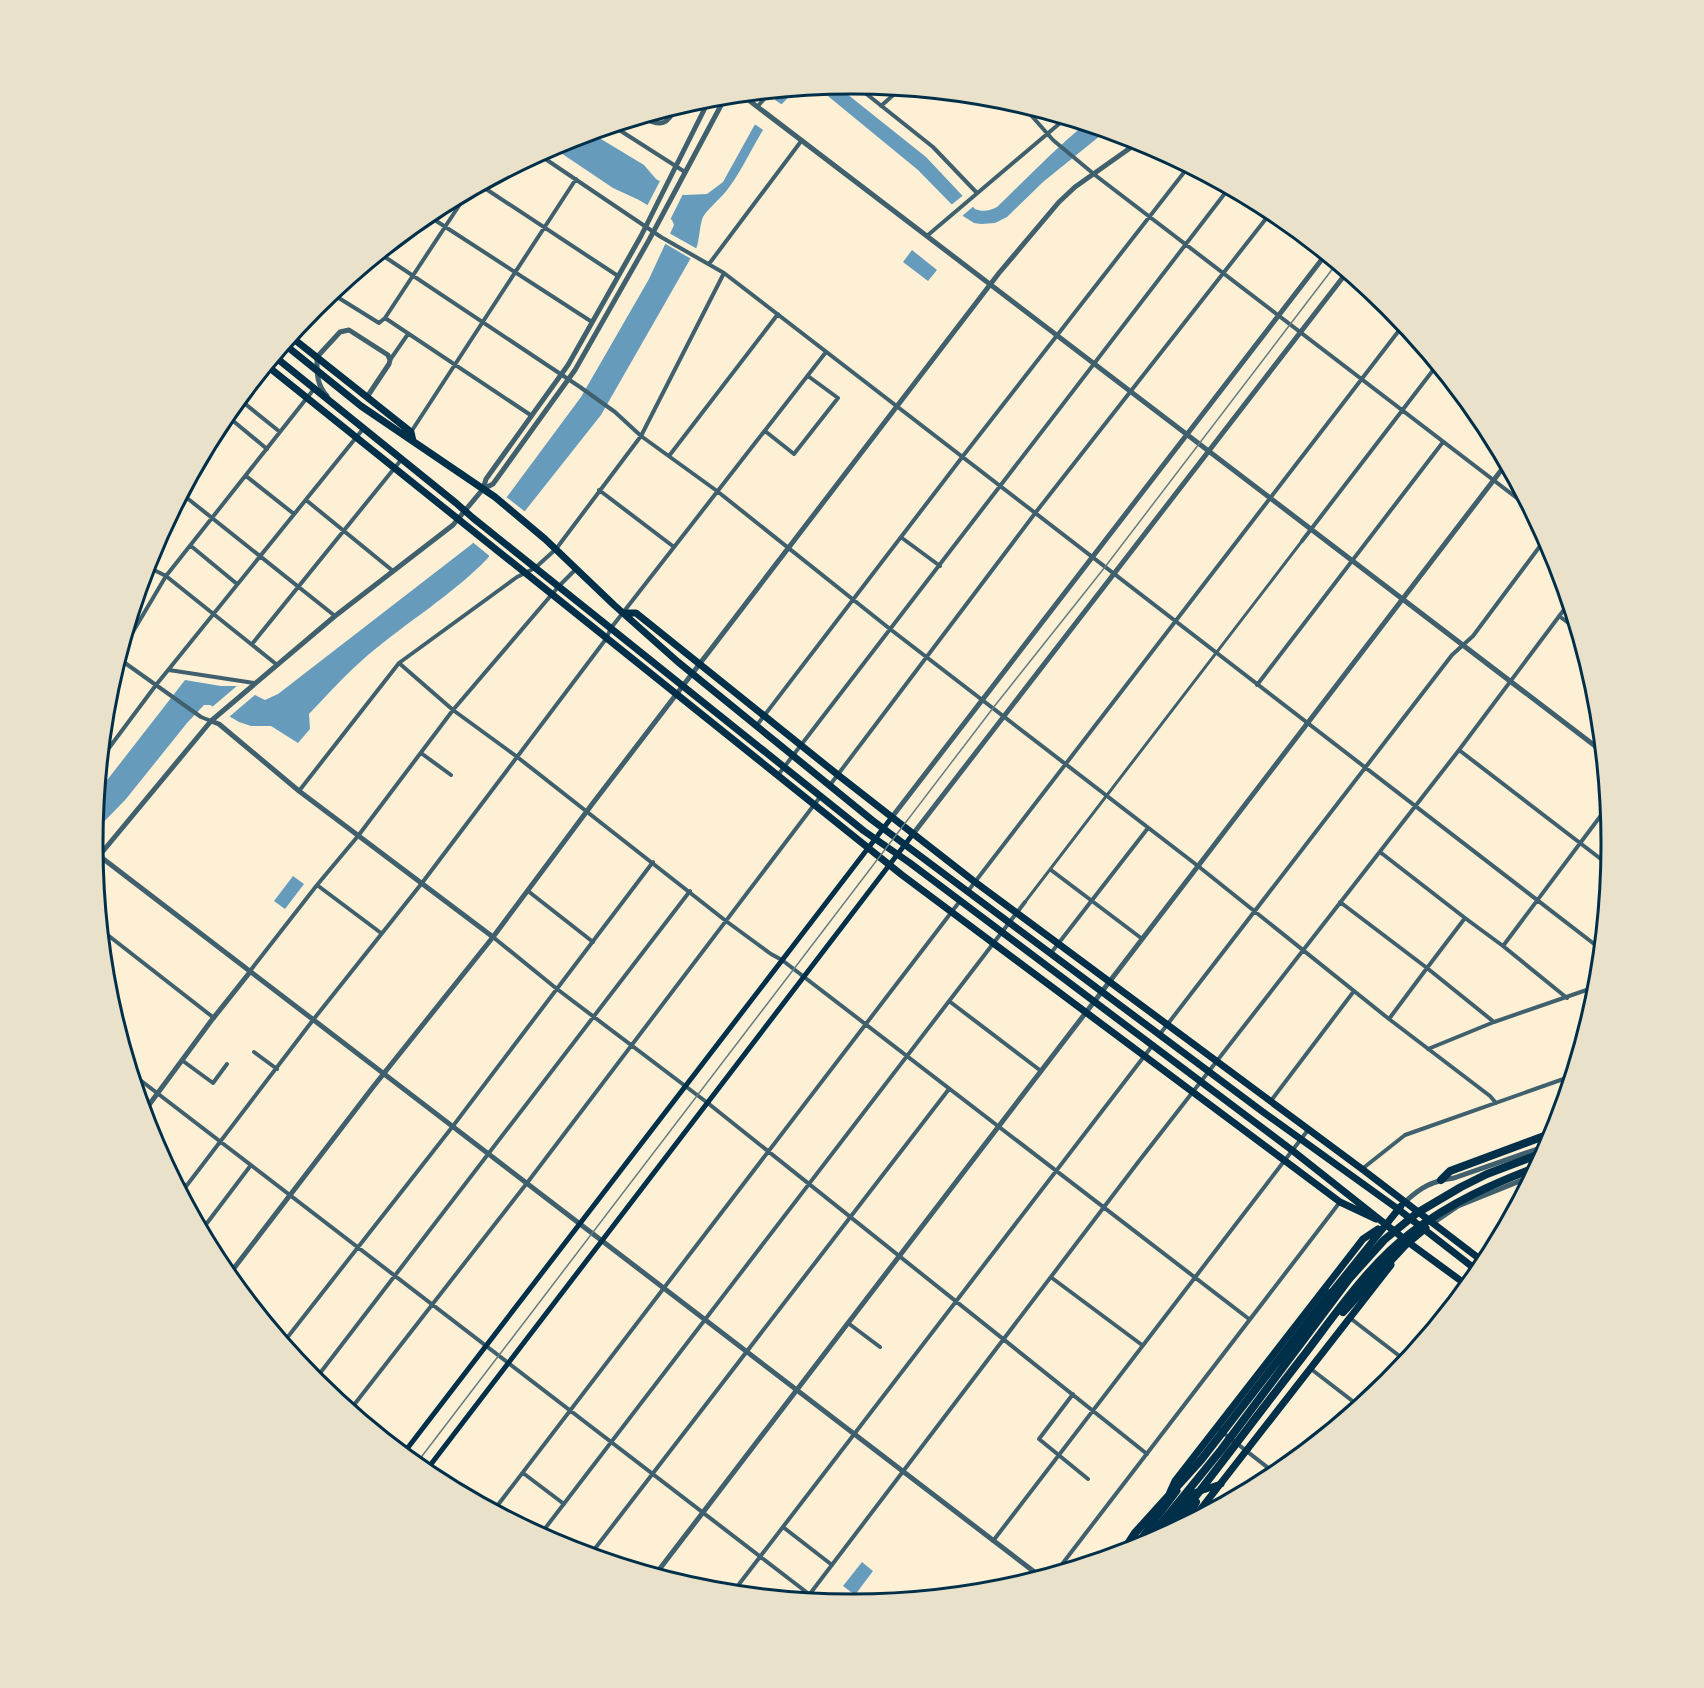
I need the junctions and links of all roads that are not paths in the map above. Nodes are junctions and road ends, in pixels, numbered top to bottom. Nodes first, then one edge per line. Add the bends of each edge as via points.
1 (867, 95) edge
2 (893, 96) edge
3 (765, 100) edge
4 (751, 102) edge
5 (881, 106) junction
6 (720, 107) edge
7 (760, 108) junction
8 (704, 109) edge
9 (670, 117) edge
10 (1032, 117) edge
11 (652, 122) edge
12 (1059, 124) edge
13 (621, 131) edge
14 (1047, 134) junction
15 (802, 140) junction
16 (1130, 149) edge
17 (547, 160) edge
18 (676, 167) junction
19 (685, 172) junction
20 (1184, 172) edge
21 (1095, 175) junction
22 (576, 179) junction
23 (487, 190) edge
24 (977, 193) junction
25 (1225, 194) edge
26 (458, 207) edge
27 (1149, 217) junction
28 (1265, 219) edge
29 (437, 221) edge
30 (445, 226) junction
31 (646, 227) junction
32 (544, 228) junction
33 (654, 232) junction
34 (928, 235) junction
35 (1185, 245) junction
36 (385, 258) edge
37 (1321, 260) edge
38 (710, 264) junction
39 (515, 272) junction
40 (724, 273) junction
41 (1223, 274) junction
42 (412, 276) junction
43 (618, 276) junction
44 (1343, 277) edge
45 (991, 284) junction
46 (339, 298) edge
47 (778, 314) junction
48 (1278, 316) junction
49 (385, 318) junction
50 (483, 322) junction
51 (591, 322) junction
52 (1398, 331) edge
53 (1300, 333) junction
54 (408, 334) junction
55 (1057, 334) junction
56 (296, 341) edge
57 (290, 348) edge
58 (826, 352) junction
59 (317, 357) junction
60 (279, 360) edge
61 (390, 360) junction
62 (1094, 363) junction
63 (454, 365) junction
64 (314, 368) junction
65 (272, 370) edge
66 (1433, 370) edge
67 (562, 375) junction
68 (808, 376) junction
69 (568, 379) junction
70 (1362, 379) junction
71 (314, 389) junction
72 (1131, 392) junction
73 (307, 397) junction
74 (367, 397) junction
75 (246, 404) edge
76 (362, 406) junction
77 (898, 406) junction
78 (1402, 410) junction
79 (348, 416) junction
80 (532, 416) junction
81 (234, 421) edge
82 (363, 429) junction
83 (765, 431) junction
84 (280, 432) junction
85 (411, 432) junction
86 (1188, 435) junction
87 (641, 436) junction
88 (356, 437) junction
89 (413, 441) junction
90 (1443, 442) junction
91 (267, 449) junction
92 (1209, 452) junction
93 (669, 456) junction
94 (963, 456) junction
95 (401, 459) junction
96 (394, 468) junction
97 (1502, 470) edge
98 (246, 476) junction
99 (1494, 480) junction
100 (1000, 485) junction
101 (483, 489) junction
102 (599, 490) junction
103 (717, 491) junction
104 (1515, 497) edge
105 (188, 498) edge
106 (1269, 498) junction
107 (306, 500) junction
108 (465, 511) junction
109 (1036, 512) junction
110 (294, 514) junction
111 (212, 518) junction
112 (458, 519) junction
113 (1310, 529) junction
114 (344, 531) junction
115 (902, 538) junction
116 (1302, 541) joint
117 (190, 546) junction
118 (674, 547) junction
119 (788, 547) junction
120 (1539, 547) edge
121 (556, 549) junction
122 (260, 556) junction
123 (1094, 557) junction
124 (1352, 561) junction
125 (940, 566) junction
126 (535, 568) junction
127 (576, 568) junction
128 (155, 570) edge
129 (393, 572) junction
130 (526, 573) junction
131 (1114, 574) junction
132 (166, 576) junction
133 (237, 584) junction
134 (559, 586) junction
135 (298, 588) junction
136 (552, 594) junction
137 (854, 599) junction
138 (1403, 599) junction
139 (1564, 610) edge
140 (214, 613) junction
141 (622, 613) junction
142 (335, 616) junction
143 (1559, 616) junction
144 (1175, 621) junction
145 (1568, 622) edge
146 (610, 628) junction
147 (890, 629) junction
148 (134, 632) edge
149 (606, 639) junction
150 (252, 644) junction
151 (1463, 645) junction
152 (1216, 652) junction
153 (927, 657) junction
154 (125, 663) edge
155 (399, 663) junction
156 (276, 664) junction
157 (699, 664) junction
158 (168, 670) junction
159 (692, 673) junction
160 (1510, 681) junction
161 (254, 683) junction
162 (156, 685) junction
163 (1257, 685) junction
164 (682, 686) junction
165 (676, 695) junction
166 (982, 699) junction
167 (453, 710) junction
168 (764, 716) junction
169 (1004, 717) junction
170 (211, 721) junction
171 (1308, 722) junction
172 (757, 725) junction
173 (109, 744) edge
174 (1593, 744) edge
175 (801, 746) junction
176 (1459, 750) junction
177 (421, 753) junction
178 (516, 756) junction
179 (794, 756) junction
180 (1065, 764) junction
181 (784, 768) junction
182 (1366, 768) junction
183 (451, 775) dead end
184 (837, 775) junction
185 (778, 776) junction
186 (830, 786) junction
187 (299, 791) junction
188 (820, 796) junction
189 (1106, 796) junction
190 (815, 804) junction
191 (1414, 806) junction
192 (587, 811) junction
193 (1600, 816) edge
194 (892, 817) junction
195 (884, 828) junction
196 (1148, 828) junction
197 (913, 834) junction
198 (358, 836) junction
199 (875, 839) junction
200 (1580, 843) junction
201 (906, 844) junction
202 (868, 848) junction
203 (102, 851) edge
204 (1380, 852) junction
205 (898, 855) junction
206 (103, 858) edge
207 (1601, 859) edge
208 (653, 862) junction
209 (890, 866) junction
210 (1198, 866) junction
211 (1051, 870) junction
212 (975, 882) junction
213 (422, 884) junction
214 (317, 885) junction
215 (528, 891) junction
216 (690, 891) junction
217 (968, 891) junction
218 (1091, 900) junction
219 (960, 901) junction
220 (1536, 901) junction
221 (1025, 902) joint
222 (1340, 902) junction
223 (952, 912) junction
224 (1017, 912) junction
225 (1254, 913) junction
226 (1465, 918) junction
227 (726, 921) junction
228 (1009, 922) junction
229 (1001, 932) junction
230 (381, 933) junction
231 (108, 936) edge
232 (493, 937) junction
233 (1141, 938) junction
234 (593, 942) junction
235 (993, 943) junction
236 (1058, 944) junction
237 (1595, 944) edge
238 (1503, 946) junction
239 (1303, 950) junction
240 (1051, 953) junction
241 (782, 960) junction
242 (1427, 968) junction
243 (250, 972) junction
244 (804, 977) junction
245 (1109, 982) junction
246 (557, 989) junction
247 (1587, 990) edge
248 (1102, 991) junction
249 (1354, 991) junction
250 (1567, 998) junction
251 (949, 1001) junction
252 (1094, 1001) junction
253 (1087, 1011) junction
254 (594, 1016) junction
255 (214, 1018) junction
256 (1389, 1019) junction
257 (313, 1020) junction
258 (1494, 1022) junction
259 (865, 1025) junction
260 (1166, 1026) junction
261 (1160, 1034) junction
262 (630, 1045) junction
263 (1152, 1045) junction
264 (1428, 1049) junction
265 (254, 1052) dead end
266 (1144, 1055) junction
267 (907, 1056) junction
268 (183, 1060) junction
269 (1218, 1063) junction
270 (227, 1064) dead end
271 (277, 1069) junction
272 (1041, 1071) junction
273 (1210, 1072) junction
274 (384, 1073) junction
275 (1564, 1079) edge
276 (141, 1081) edge
277 (1202, 1083) junction
278 (686, 1087) junction
279 (949, 1089) junction
280 (1194, 1092) junction
281 (157, 1094) junction
282 (1270, 1102) junction
283 (1496, 1103) junction
284 (150, 1104) edge
285 (709, 1104) junction
286 (453, 1126) junction
287 (999, 1126) junction
288 (1308, 1130) junction
289 (1541, 1137) edge
290 (1301, 1140) junction
291 (220, 1143) junction
292 (1536, 1149) edge
293 (1293, 1150) junction
294 (768, 1151) junction
295 (488, 1153) junction
296 (1532, 1157) edge
297 (1286, 1160) junction
298 (251, 1165) junction
299 (1362, 1169) junction
300 (1056, 1172) junction
301 (1525, 1172) edge
302 (1441, 1180) junction
303 (1521, 1180) edge
304 (527, 1183) junction
305 (808, 1184) junction
306 (186, 1186) edge
307 (290, 1195) junction
308 (1340, 1202) junction
309 (1405, 1202) junction
310 (1104, 1207) junction
311 (1398, 1209) junction
312 (850, 1216) junction
313 (581, 1223) junction
314 (1433, 1223) junction
315 (206, 1224) edge
316 (1385, 1224) junction
317 (1424, 1230) junction
318 (603, 1240) junction
319 (1408, 1242) junction
320 (358, 1247) junction
321 (899, 1256) junction
322 (1477, 1257) edge
323 (1471, 1266) edge
324 (234, 1268) edge
325 (396, 1276) junction
326 (1195, 1277) junction
327 (1052, 1278) junction
328 (1461, 1281) edge
329 (664, 1288) junction
330 (1330, 1293) junction
331 (956, 1301) junction
332 (432, 1304) junction
333 (1350, 1318) junction
334 (704, 1319) junction
335 (1249, 1319) junction
336 (848, 1323) junction
337 (287, 1337) edge
338 (1004, 1340) junction
339 (1142, 1345) junction
340 (486, 1346) junction
341 (880, 1347) dead end
342 (746, 1352) junction
343 (1399, 1356) edge
344 (508, 1363) junction
345 (1310, 1368) junction
346 (321, 1373) edge
347 (796, 1391) junction
348 (1073, 1394) junction
349 (1353, 1402) edge
350 (354, 1404) edge
351 (570, 1410) junction
352 (1094, 1411) junction
353 (1217, 1428) junction
354 (1224, 1433) junction
355 (854, 1434) junction
356 (611, 1441) junction
357 (408, 1447) edge
358 (1248, 1452) junction
359 (1147, 1454) junction
360 (1059, 1456) junction
361 (431, 1464) edge
362 (1267, 1467) edge
363 (904, 1472) junction
364 (523, 1473) junction
365 (653, 1473) junction
366 (1088, 1479) dead end
367 (1221, 1484) junction
368 (499, 1504) edge
369 (564, 1504) junction
370 (1204, 1505) edge
371 (704, 1512) junction
372 (1191, 1512) edge
373 (1158, 1516) junction
374 (1178, 1518) edge
375 (1171, 1521) edge
376 (546, 1527) edge
377 (783, 1527) junction
378 (1158, 1527) edge
379 (1145, 1533) edge
380 (1131, 1539) edge
381 (993, 1541) junction
382 (596, 1548) edge
383 (760, 1556) junction
384 (1063, 1563) edge
385 (832, 1565) junction
386 (660, 1568) edge
387 (1033, 1571) edge
388 (739, 1584) edge
389 (808, 1592) edge
390 (811, 1592) edge

1 - 5 street
2 - 5 street
3 - 7 street
4 - 7 street
5 - 24 street via 933,147
6 - 19 street
7 - 15 street
8 - 18 street
9 - 11 street via 663,123
10 - 14 street
12 - 14 street
13 - 18 street
14 - 21 street
14 - 24 street
15 - 34 street
15 - 38 street
16 - 21 street
17 - 22 street
18 - 19 street
18 - 31 street
19 - 33 street
20 - 27 street
21 - 27 street
21 - 45 street via 1059,202
22 - 31 street
22 - 32 street
23 - 32 street
24 - 34 street
25 - 35 street
26 - 30 street
27 - 35 street
27 - 55 street
28 - 41 street
29 - 30 street
30 - 39 street
30 - 42 street
31 - 33 street
31 - 43 street
32 - 39 street
32 - 43 street
33 - 38 street
33 - 69 street
34 - 45 street
35 - 41 street
35 - 62 street
36 - 42 street
37 - 48 street
38 - 40 street
39 - 50 street
39 - 51 street
40 - 47 street
40 - 87 street
41 - 48 street
41 - 72 street
42 - 49 street
42 - 50 street
43 - 51 street
44 - 53 street
45 - 55 street
45 - 77 street
46 - 49 street via 379,323
47 - 58 street
47 - 93 street
48 - 53 street
48 - 86 street
49 - 54 street
50 - 63 street
50 - 67 street
51 - 67 street
52 - 70 street
53 - 70 street
53 - 92 street
54 - 61 street
54 - 63 street
55 - 62 street
55 - 94 street
56 - 59 highway
57 - 64 highway
58 - 68 street
58 - 77 street
59 - 61 street via 337,334 346,330 356,333
59 - 64 highway
59 - 74 highway
60 - 71 highway
61 - 74 street
62 - 72 street
62 - 100 street
63 - 80 street
63 - 85 street
64 - 76 highway
64 - 79 street via 320,388
65 - 73 highway
66 - 78 street
67 - 69 street
67 - 80 street
68 - 83 street
68 - 83 street via 837,398 831,407 794,454
69 - 87 street
69 - 101 street via 493,484
70 - 78 street
70 - 106 street
71 - 73 street
71 - 79 highway
72 - 86 street
72 - 109 street
73 - 84 street
73 - 88 highway
74 - 76 highway
74 - 85 highway
75 - 84 street
76 - 89 highway
77 - 94 street
77 - 119 street
78 - 90 street
78 - 113 street
79 - 82 highway
80 - 101 street via 486,479
81 - 91 street
82 - 88 street
82 - 95 highway
83 - 103 street
84 - 91 street
85 - 89 highway
86 - 92 street
86 - 123 street
87 - 93 street
87 - 102 street
88 - 96 highway
88 - 107 street
89 - 101 highway
90 - 99 street
90 - 124 street
91 - 98 street
92 - 106 street
92 - 131 street
93 - 103 street
94 - 100 street
94 - 115 street
95 - 96 street
95 - 108 highway
96 - 112 highway
96 - 114 street
97 - 99 street
98 - 110 street
98 - 111 street
99 - 104 street
99 - 138 street
100 - 109 street
100 - 125 street
101 - 108 street
101 - 121 highway
102 - 118 street
102 - 121 street
103 - 118 street
103 - 119 street
105 - 111 street
106 - 113 street
106 - 144 street
107 - 110 street
107 - 114 street
108 - 112 street
108 - 126 highway
109 - 123 street
109 - 153 street
110 - 122 street
111 - 117 street
111 - 122 street
112 - 129 street
112 - 130 highway
113 - 116 street
113 - 124 street
114 - 129 street
114 - 135 street
115 - 125 street
115 - 137 street
116 - 152 street
117 - 132 street
117 - 133 street
118 - 141 street
119 - 137 street
119 - 157 street
120 - 151 street
121 - 126 street
121 - 127 highway
122 - 133 street
122 - 135 street
123 - 131 street
123 - 166 street
124 - 138 street
124 - 163 street
125 - 147 street
126 - 130 street
126 - 134 highway
126 - 136 highway
127 - 134 street
127 - 141 highway
128 - 132 street
129 - 142 street
130 - 136 highway
130 - 155 street
131 - 144 street
131 - 169 street
132 - 140 street
132 - 148 street
133 - 140 street
134 - 136 street
134 - 146 highway
135 - 142 street
135 - 150 street
136 - 149 highway
136 - 167 street
137 - 147 street
137 - 168 street
138 - 151 street
138 - 171 street
139 - 143 street
140 - 150 street
140 - 158 street
141 - 146 street
141 - 157 highway via 636,613
141 - 159 highway
142 - 156 street
143 - 145 street
143 - 160 street
144 - 152 street
144 - 180 street
146 - 149 street
146 - 164 highway
147 - 153 street
147 - 175 street
149 - 165 highway
149 - 178 street
150 - 156 street
151 - 160 street
151 - 182 street
152 - 163 street
152 - 189 street
153 - 166 street
153 - 184 street
154 - 162 street
155 - 167 street
155 - 187 street
156 - 161 street
157 - 159 street
157 - 168 highway
158 - 161 street
158 - 162 street
159 - 164 street
159 - 172 highway
160 - 174 street
160 - 176 street
161 - 170 street
162 - 170 street
162 - 173 street
163 - 171 street
164 - 165 street
164 - 181 highway
165 - 185 highway
165 - 192 street
166 - 169 street
166 - 194 street
167 - 177 street
167 - 178 street
168 - 172 street
168 - 175 highway
169 - 180 street
169 - 197 street
170 - 187 street
170 - 203 street
171 - 182 street
171 - 210 street
172 - 179 highway
175 - 179 street
175 - 184 highway
176 - 191 street
176 - 200 street
177 - 183 street
177 - 198 street
178 - 192 street
178 - 213 street
179 - 181 street
179 - 186 highway
180 - 189 street
180 - 212 street
181 - 185 street
181 - 188 highway
182 - 191 street
182 - 225 street
184 - 186 street
184 - 194 highway
185 - 190 highway
186 - 195 highway
187 - 198 street
188 - 190 street
188 - 199 highway
189 - 196 street
189 - 211 street
190 - 202 highway
190 - 227 street
191 - 204 street
191 - 220 street
192 - 208 street
192 - 215 street
193 - 200 street
194 - 195 main road
194 - 197 highway
195 - 199 main road
195 - 201 highway
196 - 210 street
196 - 218 street
197 - 201 main road
197 - 212 highway
198 - 213 street
198 - 214 street
199 - 202 main road
199 - 205 highway
200 - 207 street
200 - 220 street
201 - 205 main road
201 - 217 highway
202 - 209 highway
202 - 241 main road
204 - 222 street
204 - 226 street
205 - 209 main road
205 - 219 highway
206 - 243 street
208 - 216 street
208 - 234 street
209 - 223 highway
209 - 244 main road
210 - 225 street
210 - 233 street
211 - 218 street
211 - 221 street
212 - 217 street
212 - 224 highway
213 - 230 street
213 - 232 street
214 - 230 street
214 - 243 street
215 - 232 street
215 - 234 street
216 - 227 street
216 - 254 street
217 - 228 highway
218 - 233 street
218 - 236 street
219 - 223 street
219 - 229 highway
220 - 237 street
220 - 238 street
221 - 224 street
222 - 239 street
222 - 242 street
223 - 235 highway
223 - 259 street
224 - 228 street
224 - 236 highway
225 - 239 street
225 - 260 street
226 - 238 street
226 - 242 street
227 - 241 street
227 - 262 street
228 - 229 street
228 - 240 highway
229 - 235 street
229 - 252 highway
230 - 257 street
231 - 255 street
232 - 246 street
232 - 274 street
233 - 245 street
234 - 246 street
235 - 251 street
235 - 253 highway
236 - 240 street
236 - 245 highway
238 - 250 street
239 - 249 street
239 - 269 street
240 - 248 highway
241 - 244 street
241 - 278 main road
242 - 256 street
242 - 258 street
243 - 255 street
243 - 257 street
244 - 259 street
244 - 285 main road
245 - 248 street
245 - 260 highway
246 - 254 street
246 - 286 street
247 - 250 street
248 - 252 street
248 - 261 highway
249 - 256 street
249 - 282 street
250 - 258 street
251 - 267 street
251 - 272 street
252 - 253 street
252 - 263 highway
253 - 266 highway
253 - 272 street
254 - 262 street
254 - 295 street
255 - 268 street
256 - 264 street
257 - 271 street
257 - 274 street
258 - 264 street
259 - 267 street
259 - 294 street
260 - 261 street
260 - 269 highway
261 - 273 highway
262 - 278 street
262 - 304 street
263 - 266 street
263 - 277 highway
264 - 283 street
265 - 271 street
266 - 280 highway
266 - 300 street
267 - 279 street
267 - 305 street
268 - 270 street via 213,1083
268 - 281 street
269 - 273 street
269 - 282 highway
271 - 291 street
272 - 287 street
273 - 277 street
273 - 290 highway
274 - 286 street
274 - 307 street
275 - 283 street
276 - 281 street
277 - 280 street
277 - 293 highway
278 - 285 street
278 - 313 main road
279 - 287 street
279 - 312 street
280 - 297 highway
280 - 310 street
281 - 284 street
281 - 291 street
282 - 288 highway
283 - 299 street via 1405,1135
285 - 294 street
285 - 318 main road
286 - 295 street
286 - 320 street
287 - 300 street
287 - 321 street
288 - 290 street
288 - 299 highway
289 - 302 highway via 1450,1171
290 - 293 street
290 - 311 highway
291 - 298 street
291 - 306 street
292 - 302 street
293 - 297 street
293 - 316 highway
294 - 305 street
294 - 329 street
295 - 304 street
295 - 325 street
296 - 378 highway via 1487,1174 1437,1200 1367,1257
297 - 308 highway
297 - 326 street
298 - 307 street
298 - 315 street
299 - 309 highway
300 - 310 street
300 - 331 street
301 - 374 highway via 1446,1208 1410,1233 1377,1265
302 - 309 street via 1420,1188
303 - 314 street via 1458,1206
304 - 313 street
304 - 332 street
305 - 312 street
305 - 334 street
307 - 320 street
307 - 324 street
308 - 316 highway
308 - 335 street
309 - 311 highway
309 - 314 highway
310 - 326 street
310 - 327 street
311 - 316 highway
311 - 317 highway
312 - 321 street
312 - 342 street
313 - 318 street
313 - 340 main road
314 - 317 highway
314 - 322 highway
316 - 319 highway
316 - 330 highway
316 - 353 highway via 1363,1239
317 - 319 highway
317 - 323 highway
318 - 329 street
318 - 344 main road
319 - 328 highway
319 - 333 highway
319 - 372 highway via 1330,1328 1223,1463
320 - 325 street
320 - 337 street
321 - 331 street
321 - 336 street
325 - 332 street
325 - 346 street
326 - 335 street
326 - 339 street
327 - 338 street
327 - 339 street
329 - 334 street
329 - 351 street
330 - 354 highway via 1312,1323
330 - 380 highway via 1201,1460
331 - 338 street
331 - 355 street
332 - 340 street
332 - 350 street
333 - 343 street
333 - 345 highway
334 - 342 street
334 - 356 street
335 - 359 street
336 - 341 street
336 - 347 street
338 - 348 street
338 - 363 street
339 - 352 street
340 - 344 street
340 - 357 main road
342 - 347 street
342 - 365 street
344 - 351 street
344 - 361 main road
345 - 349 street
345 - 358 highway
347 - 355 street
347 - 371 street
348 - 352 street
348 - 360 street via 1039,1439
351 - 356 street
351 - 364 street
352 - 359 street
352 - 360 street
353 - 354 street
353 - 373 highway via 1175,1481
354 - 358 street
354 - 373 highway
355 - 363 street
355 - 377 street
356 - 365 street
356 - 369 street
358 - 362 street
358 - 367 highway
359 - 384 street
360 - 366 street
360 - 381 street
363 - 381 street
363 - 385 street
364 - 368 street
364 - 369 street
365 - 371 street
365 - 382 street
367 - 370 highway
367 - 375 highway via 1194,1492
369 - 376 street
371 - 383 street
371 - 386 street
373 - 379 highway
377 - 383 street
377 - 385 street
381 - 387 street
383 - 388 street
383 - 389 street
385 - 390 street

